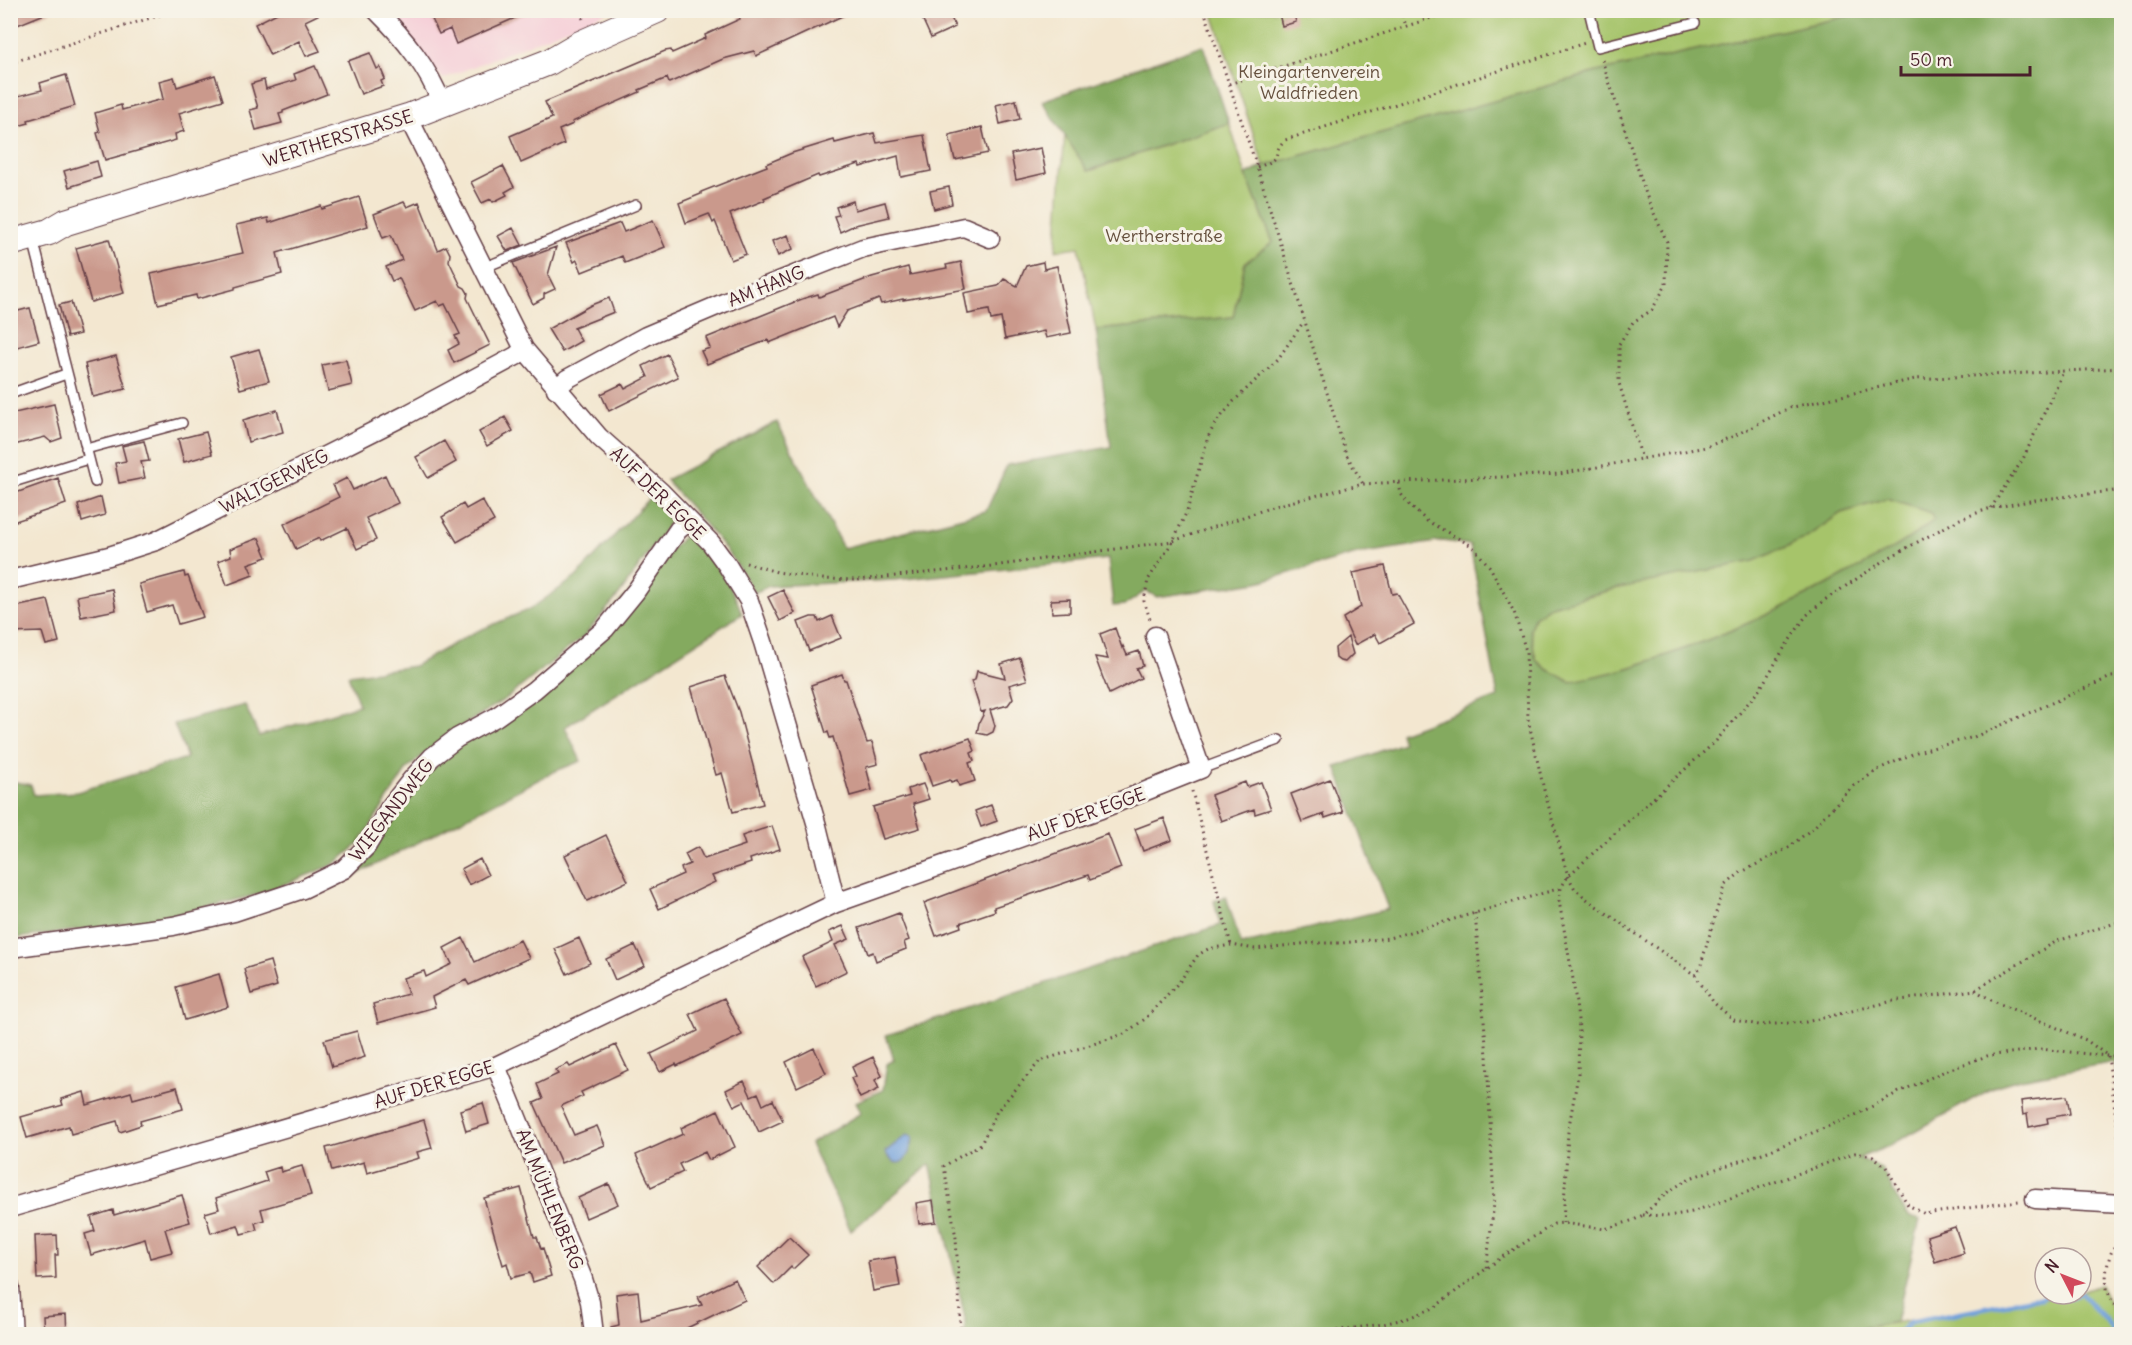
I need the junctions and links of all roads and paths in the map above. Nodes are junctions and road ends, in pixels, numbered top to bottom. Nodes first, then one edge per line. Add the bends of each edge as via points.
1 (175, 10) edge
2 (376, 10) edge
3 (657, 10) edge
4 (1204, 10) edge
5 (1401, 10) edge
6 (1456, 10) edge
7 (1589, 10) edge
8 (580, 12) edge
9 (1695, 23) dead end
10 (585, 24) dead end
11 (1406, 26) junction
12 (1597, 43) junction
13 (10, 63) edge
14 (1230, 84) junction
15 (442, 104) junction
16 (408, 117) junction
17 (1257, 167) junction
18 (636, 205) dead end
19 (990, 238) dead end
20 (21, 240) edge
21 (483, 268) junction
22 (1304, 321) junction
23 (524, 349) junction
24 (2121, 368) edge
25 (2063, 372) junction
26 (66, 374) junction
27 (556, 389) junction
28 (10, 394) edge
29 (182, 423) dead end
30 (87, 454) junction
31 (1642, 459) junction
32 (95, 482) dead end
33 (10, 483) edge
34 (1399, 483) junction
35 (1363, 484) junction
36 (2121, 490) edge
37 (1991, 508) junction
38 (689, 521) junction
39 (1173, 542) junction
40 (727, 565) junction
41 (10, 580) edge
42 (1155, 636) joint
43 (2121, 675) edge
44 (1279, 740) dead end
45 (1194, 772) junction
46 (1568, 876) junction
47 (1561, 888) junction
48 (836, 903) junction
49 (1475, 913) junction
50 (2121, 921) edge
51 (1231, 945) junction
52 (10, 948) edge
53 (1695, 975) junction
54 (1975, 990) junction
55 (2108, 1056) junction
56 (2121, 1056) edge
57 (496, 1066) junction
58 (2121, 1164) edge
59 (2036, 1199) joint
60 (2121, 1204) edge
61 (10, 1208) edge
62 (1644, 1215) junction
63 (1563, 1223) junction
64 (2121, 1238) edge
65 (1486, 1270) junction
66 (10, 1287) edge
67 (2121, 1319) edge
68 (13, 1335) edge
69 (594, 1335) edge
70 (961, 1335) edge
71 (1313, 1335) edge

1 - 13 path
2 - 15 street via 427,71
3 - 15 main road, WERTHERSTRASSE via 549,62
4 - 14 path
5 - 11 path
6 - 11 path
7 - 12 lane
8 - 10 path
9 - 12 lane
11 - 14 path
12 - 17 path via 1286,140 1273,162
12 - 31 path via 1648,200 1667,242 1666,285 1652,310 1633,322 1619,344 1619,383
14 - 17 path
15 - 16 main road, WERTHERSTRASSE
16 - 20 main road, WERTHERSTRASSE via 66,222
16 - 21 street, AUF DER EGGE
17 - 22 path
18 - 21 lane
19 - 27 street, AM HANG via 964,227 862,248 646,336 567,379
20 - 26 lane
21 - 23 street, AUF DER EGGE
22 - 35 path via 1346,454
22 - 39 path via 1278,359 1215,424
23 - 27 street, AUF DER EGGE
23 - 41 street, WALTGERWEG via 408,414 156,541
24 - 25 path
25 - 31 path via 1915,379 1789,408 1706,447
25 - 37 path via 2023,459
26 - 28 lane
26 - 30 lane
27 - 38 street, AUF DER EGGE via 599,437
29 - 30 lane
30 - 32 lane
30 - 33 lane
31 - 34 path via 1559,474
34 - 35 path
34 - 46 path via 1401,494 1427,521 1472,546 1490,567 1514,612 1526,651 1528,719
35 - 39 path via 1278,505
36 - 37 path
37 - 46 path via 1928,535 1823,601 1806,616 1760,689 1716,741
38 - 40 street, AUF DER EGGE
38 - 52 street, WIEGANDWEG via 678,530 605,629 534,690 432,757 390,807 366,847 344,869 303,889 234,912 173,926
39 - 40 path via 857,580 777,572 740,561
39 - 42 path via 1148,580 1144,601
40 - 48 street, AUF DER EGGE via 749,601 763,642
42 - 45 street
43 - 53 path via 1974,737 1917,752 1853,786 1788,848 1740,873 1726,885
44 - 45 lane
45 - 48 street, AUF DER EGGE
45 - 51 path
46 - 47 path
46 - 53 path via 1589,902
47 - 49 path
47 - 63 path via 1559,901 1579,1028
48 - 57 street, AUF DER EGGE
49 - 51 path via 1380,939 1255,949
49 - 65 path via 1494,1203
50 - 54 path via 2057,941
51 - 70 path via 1208,949 1198,956 1145,1019 1124,1034 1040,1061 997,1111 981,1144 944,1166 956,1238
53 - 54 path via 1714,1003 1734,1020 1759,1025 1806,1022 1893,1001
54 - 55 path via 2086,1040
55 - 56 path
55 - 58 path
55 - 62 path via 2040,1049 1988,1056 1945,1071 1772,1150 1690,1178
57 - 61 street, AUF DER EGGE
57 - 69 street, AM MÜHLENBERG via 583,1279
59 - 60 street
59 - 62 path via 1925,1214 1908,1205 1886,1167 1873,1156 1855,1154 1692,1212
62 - 63 path via 1605,1229
63 - 65 path via 1544,1230
64 - 67 path via 2113,1247 2106,1287
65 - 71 path via 1436,1307 1408,1318
66 - 68 street

